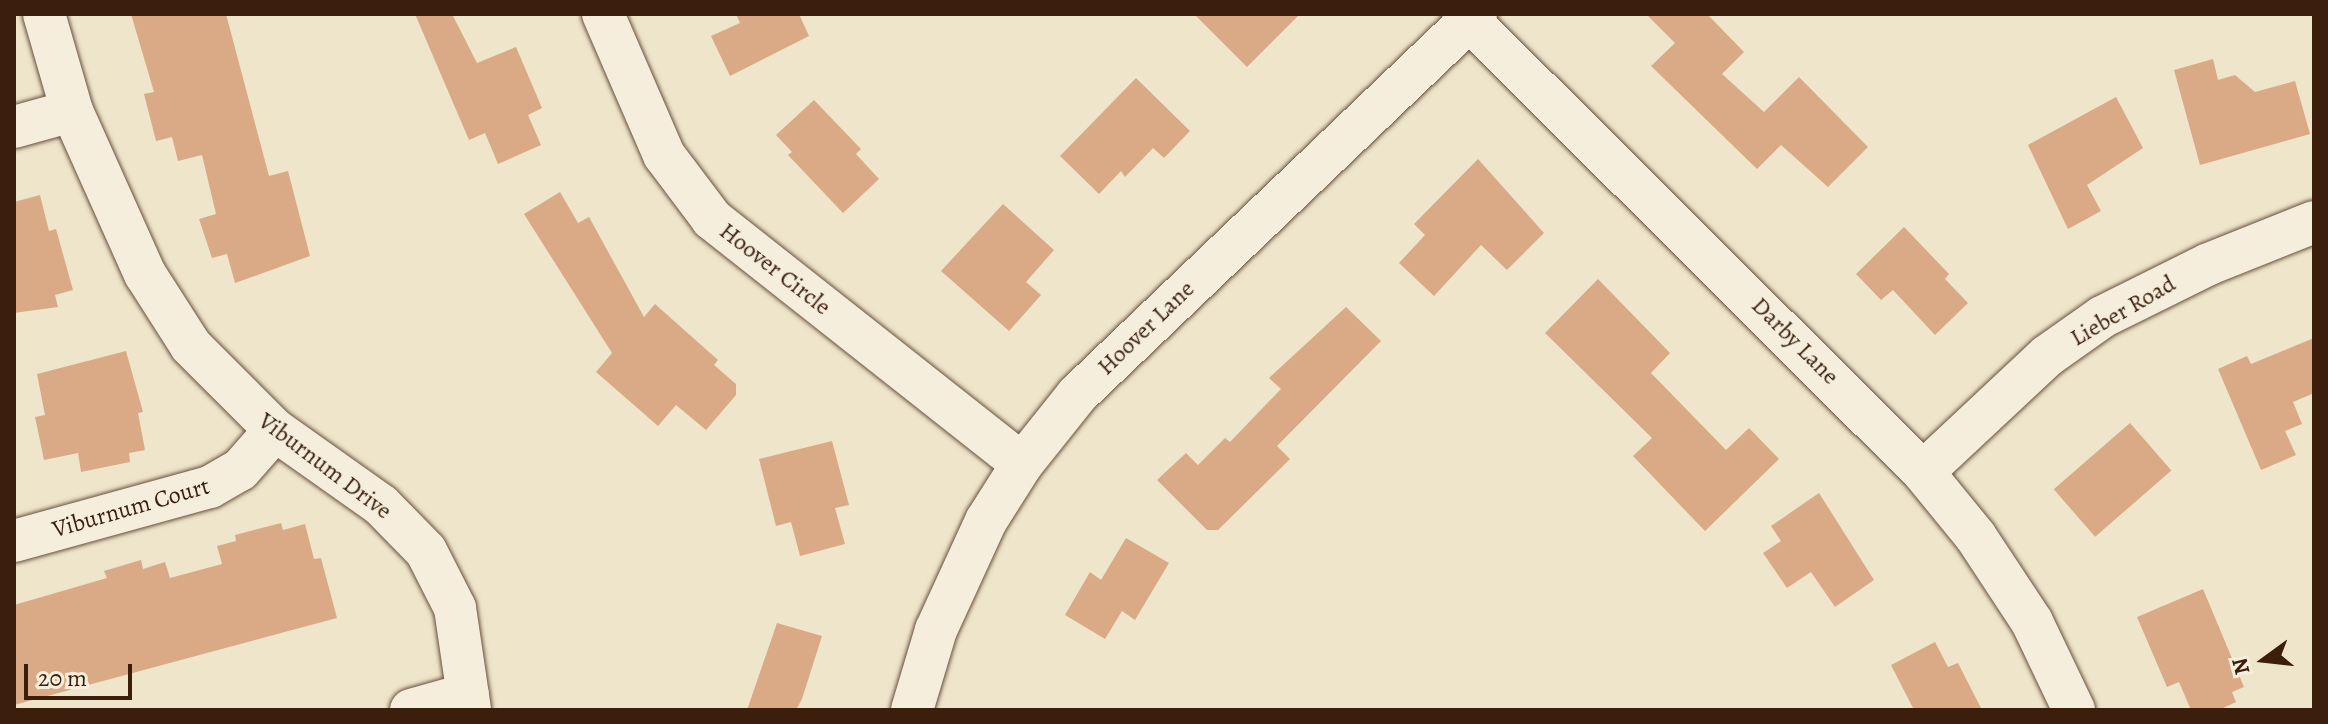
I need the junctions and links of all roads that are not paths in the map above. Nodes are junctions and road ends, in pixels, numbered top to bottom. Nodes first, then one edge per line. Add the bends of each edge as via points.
1 (44, 14) edge
2 (603, 14) edge
3 (1469, 16) edge
4 (72, 111) junction
5 (14, 127) edge
6 (2314, 222) edge
7 (275, 430) junction
8 (1022, 464) junction
9 (1923, 472) junction
10 (14, 541) edge
11 (469, 702) edge
12 (411, 710) edge
13 (912, 710) edge
14 (2074, 710) edge

1 - 4 street, Viburnum Drive
2 - 8 street, Hoover Circle via 670,167 712,219
3 - 8 street, Hoover Lane via 1108,362
3 - 9 street, Darby Lane
4 - 5 street
4 - 7 street, Viburnum Drive via 153,289 191,346
6 - 9 street, Lieber Road via 2209,264 2102,317 2047,356
7 - 10 street, Viburnum Court via 240,470 210,487
7 - 11 street, Viburnum Drive via 381,505 426,551 455,608
8 - 13 street, Hoover Lane via 986,521 942,614
9 - 14 street, Darby Lane via 1976,537 2026,612
11 - 12 street

